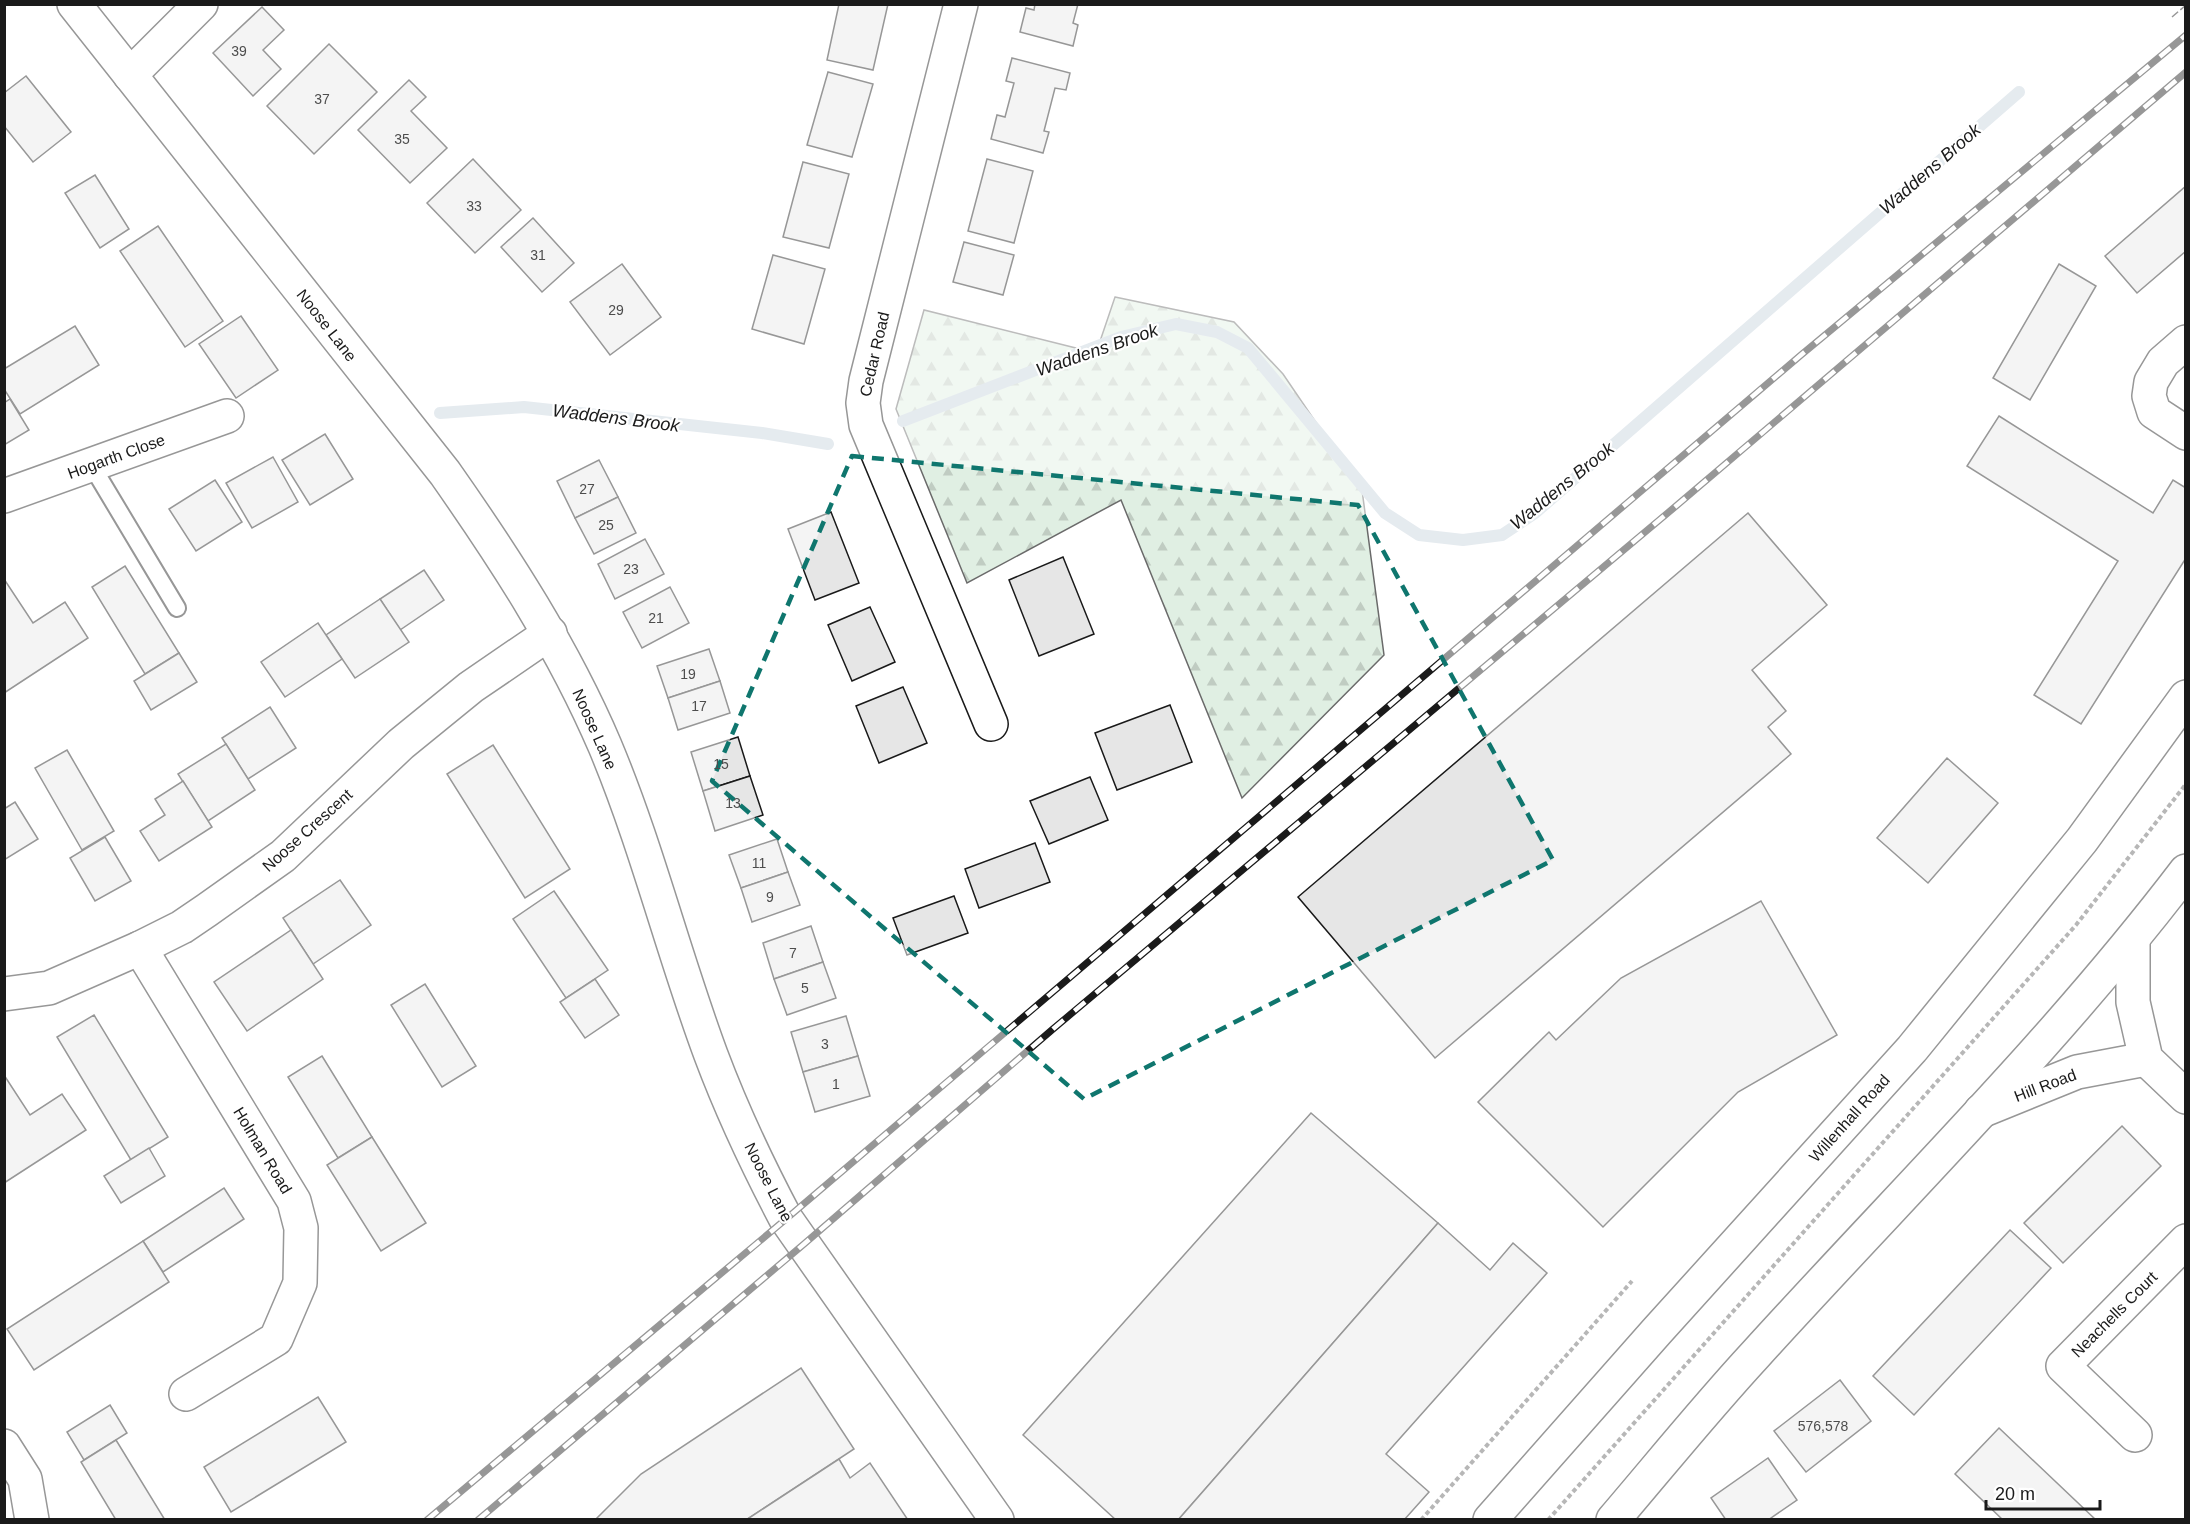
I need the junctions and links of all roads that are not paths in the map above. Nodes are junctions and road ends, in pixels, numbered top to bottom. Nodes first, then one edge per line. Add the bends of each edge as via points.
1 (74, 4) edge
2 (201, 4) edge
3 (961, 4) edge
4 (130, 75) junction
5 (2186, 342) edge
6 (227, 416) dead end
7 (2186, 433) edge
8 (92, 466) junction
9 (4, 496) edge
10 (177, 608) dead end
11 (550, 633) junction
12 (2186, 697) edge
13 (991, 724) dead end
14 (2186, 871) edge
15 (2133, 940) junction
16 (141, 948) junction
17 (4, 994) edge
18 (2146, 1059) junction
19 (2186, 1097) edge
20 (1981, 1111) junction
21 (2186, 1241) edge
22 (186, 1394) dead end
23 (2136, 1435) dead end
24 (4, 1446) edge
25 (32, 1520) edge
26 (997, 1520) edge
27 (1491, 1520) edge
28 (1613, 1520) edge

1 - 4 main road, Noose Lane
2 - 4 main road
3 - 13 main road, Cedar Road via 863,403 866,425
4 - 11 main road, Noose Lane via 445,473
5 - 7 main road via 2163,362 2151,382 2149,396 2154,412
6 - 8 main road, Hogarth Close
8 - 9 main road, Hogarth Close
8 - 10 lane
11 - 16 main road, Noose Crescent via 471,687 401,744 283,856 182,927
11 - 26 main road, Noose Lane via 604,746 711,1056 771,1191 786,1219
12 - 27 main road, Willenhall Road via 2082,840 1912,1048
14 - 15 main road
15 - 18 main road via 2133,1002
15 - 20 main road
16 - 17 main road, Noose Crescent via 50,988
16 - 22 main road, Holman Road via 294,1201 301,1228 300,1283 276,1339
18 - 19 main road
18 - 20 main road, Hill Road via 2077,1072
20 - 28 main road via 1754,1356
21 - 23 main road, Neachells Court via 2062,1366
24 - 25 main road via 25,1479

